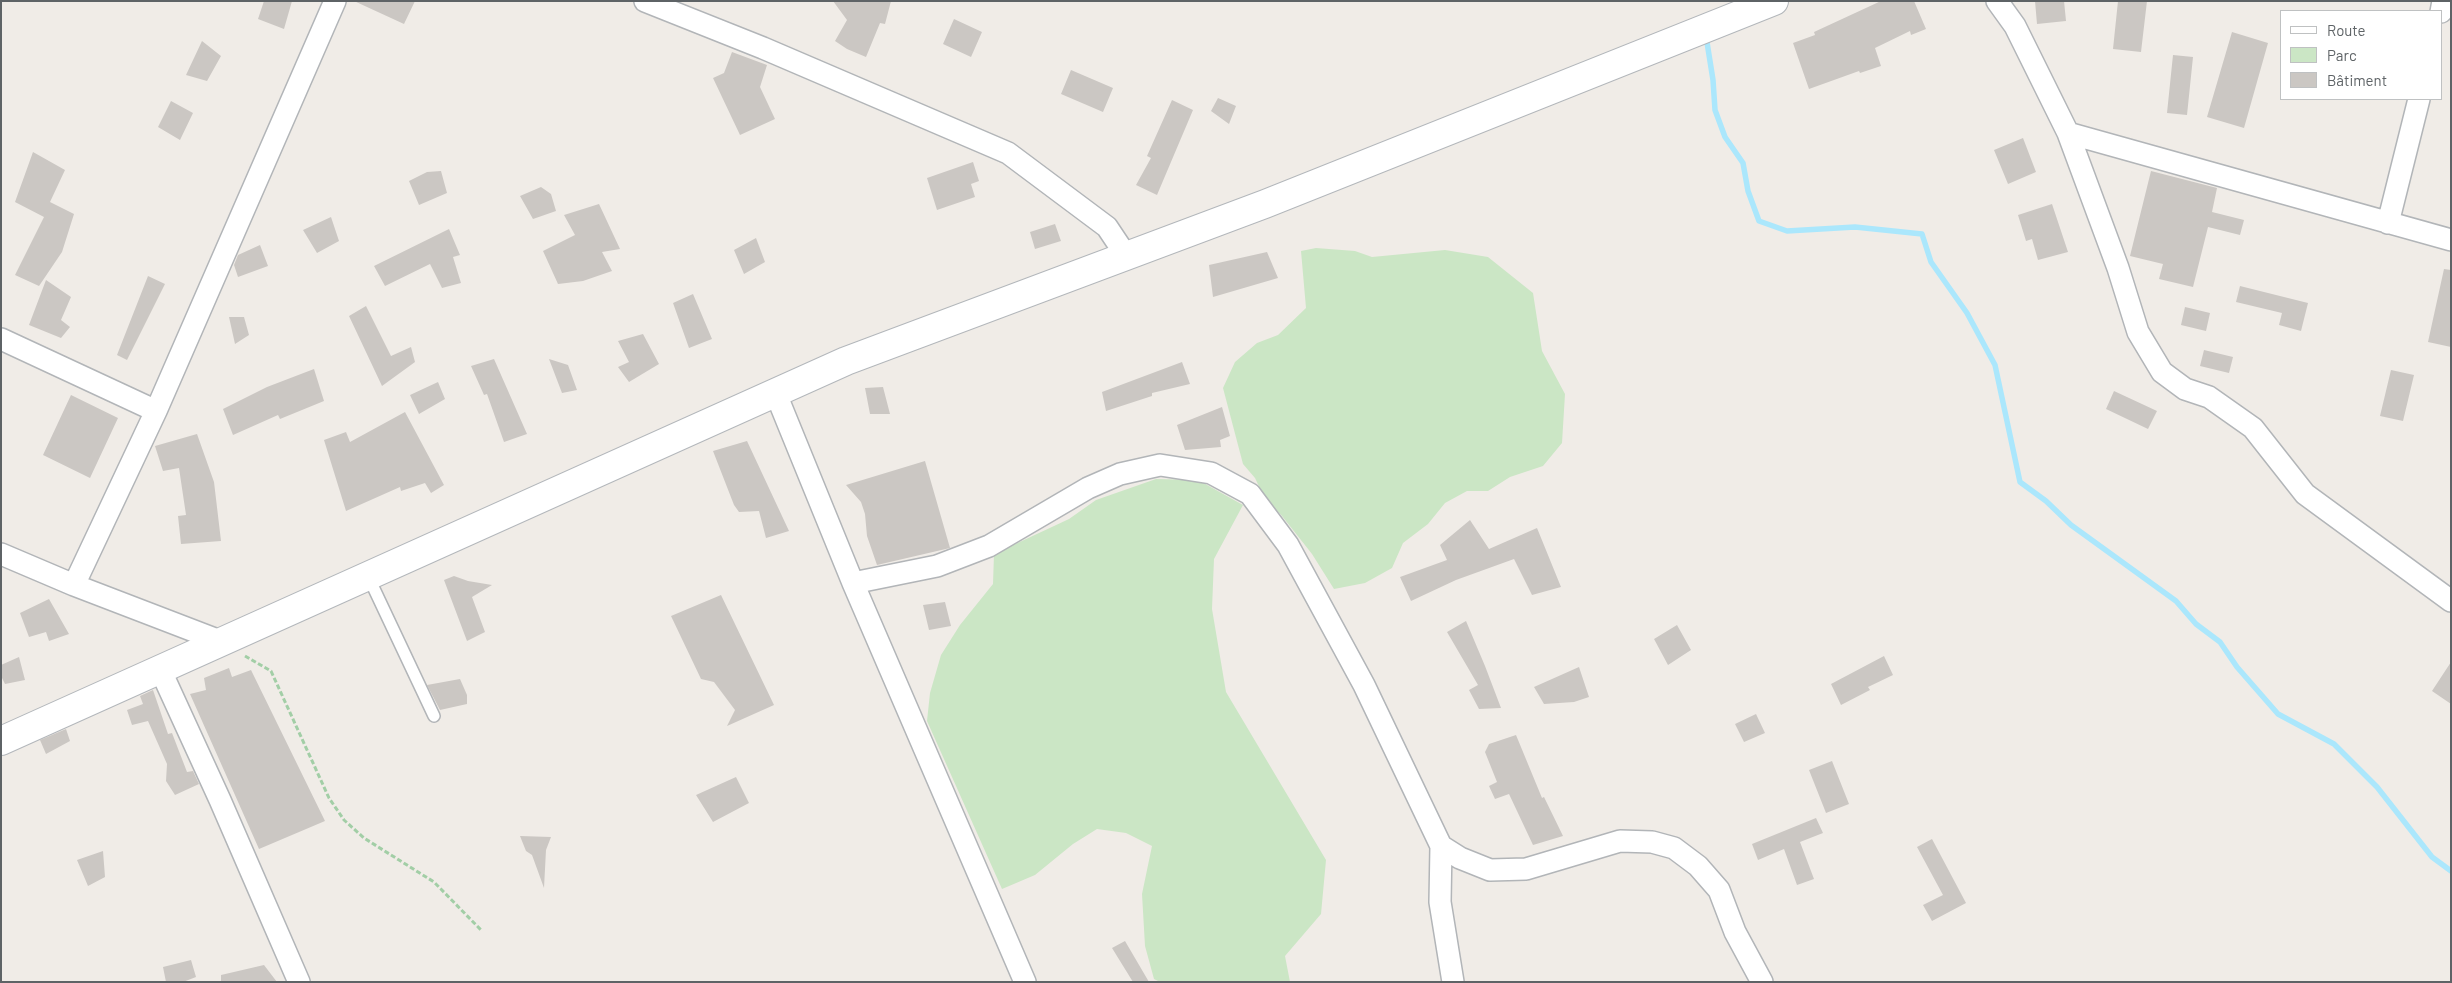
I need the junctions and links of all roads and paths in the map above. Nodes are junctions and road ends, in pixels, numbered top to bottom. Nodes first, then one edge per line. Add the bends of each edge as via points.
1 (335, 1) edge
2 (645, 1) edge
3 (1774, 1) edge
4 (1998, 1) edge
5 (2419, 100) edge
6 (2068, 133) junction
7 (2388, 223) junction
8 (2451, 240) edge
9 (1127, 257) junction
10 (1, 339) edge
11 (776, 394) junction
12 (156, 411) junction
13 (1, 554) edge
14 (368, 576) junction
15 (853, 583) junction
16 (74, 585) junction
17 (2451, 601) edge
18 (220, 642) junction
19 (160, 669) junction
20 (434, 716) dead end
21 (1, 741) edge
22 (1440, 846) junction
23 (482, 931) dead end
24 (299, 982) edge
25 (1024, 982) edge
26 (1453, 982) edge
27 (1762, 982) edge

1 - 12 street
2 - 9 street via 1008,153 1107,227
3 - 9 main road
4 - 6 street via 2015,26
5 - 7 street
6 - 7 street
6 - 17 street via 2138,332 2162,372 2185,389 2209,397 2252,428 2305,494
7 - 8 street
9 - 11 main road via 846,361
10 - 12 street
11 - 14 main road
11 - 15 street
12 - 16 street
13 - 16 street
14 - 18 main road
14 - 20 lane
15 - 22 street via 937,566 989,546 1088,488 1120,474 1160,465 1211,473 1250,494 1288,545 1364,685
15 - 25 street
16 - 18 street
18 - 19 main road
18 - 23 path via 271,671 329,798 344,820 364,838 434,882
19 - 21 main road
19 - 24 street
22 - 26 street via 1440,902
22 - 27 street via 1490,870 1526,869 1620,841 1652,842 1674,848 1698,866 1719,890 1735,932

